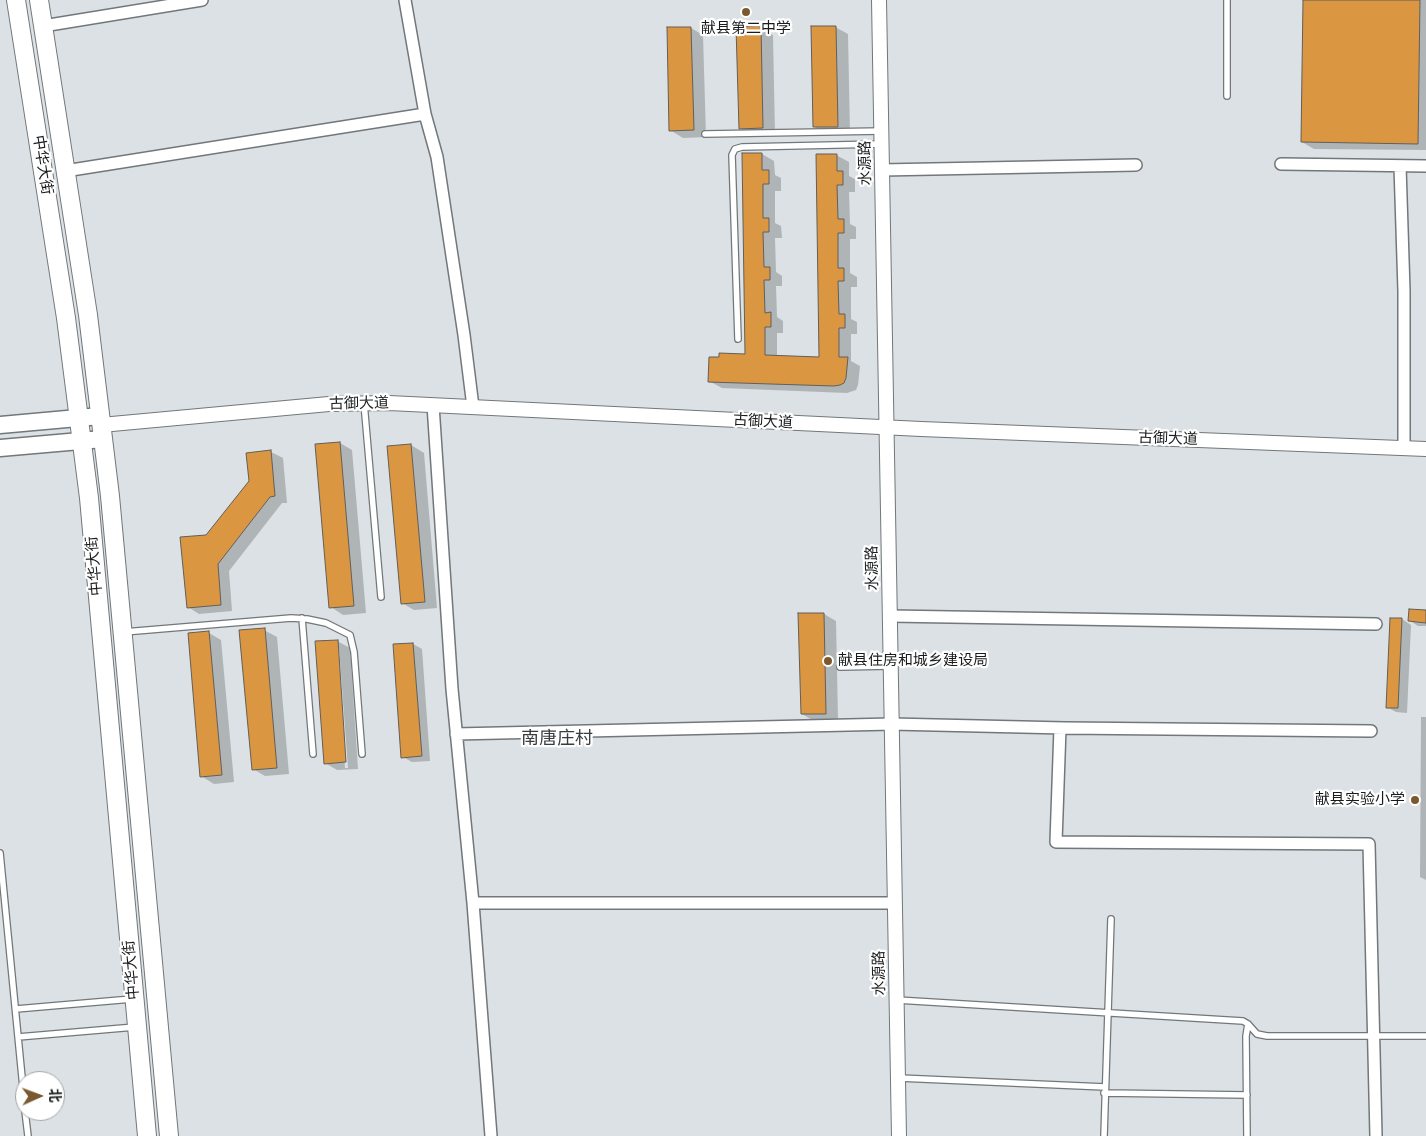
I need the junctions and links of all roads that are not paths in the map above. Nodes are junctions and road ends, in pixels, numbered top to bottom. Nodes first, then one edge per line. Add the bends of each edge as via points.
1 (16, 0) edge
2 (39, 0) edge
3 (202, 0) edge
4 (406, 0) edge
5 (880, 0) edge
6 (1226, 0) edge
7 (43, 26) junction
8 (1227, 96) dead end
9 (425, 114) junction
10 (705, 134) dead end
11 (882, 138) junction
12 (1281, 164) dead end
13 (1136, 166) dead end
14 (1400, 166) junction
15 (1426, 166) edge
16 (882, 170) junction
17 (65, 171) junction
18 (738, 339) dead end
19 (364, 403) junction
20 (433, 405) junction
21 (473, 407) junction
22 (78, 418) junction
23 (0, 426) edge
24 (102, 427) junction
25 (887, 428) junction
26 (81, 441) junction
27 (0, 448) edge
28 (1404, 448) junction
29 (1426, 449) edge
30 (381, 597) dead end
31 (890, 616) junction
32 (302, 618) junction
33 (1376, 624) dead end
34 (123, 632) junction
35 (891, 666) junction
36 (840, 667) dead end
37 (892, 724) junction
38 (1060, 728) junction
39 (1371, 731) dead end
40 (456, 734) junction
41 (313, 754) dead end
42 (362, 754) dead end
43 (0, 853) edge
44 (473, 903) junction
45 (895, 903) junction
46 (1111, 920) dead end
47 (134, 998) junction
48 (897, 1000) junction
49 (16, 1009) junction
50 (1108, 1013) junction
51 (1248, 1024) junction
52 (137, 1026) junction
53 (1426, 1036) edge
54 (18, 1037) junction
55 (1373, 1037) junction
56 (21, 1071) edge
57 (898, 1078) junction
58 (1104, 1090) junction
59 (1247, 1096) junction
60 (26, 1121) edge
61 (28, 1136) edge
62 (147, 1136) edge
63 (169, 1136) edge
64 (491, 1136) edge
65 (899, 1136) edge
66 (1104, 1136) edge
67 (1247, 1136) edge
68 (1376, 1136) edge

1 - 22 main road, 中华大街 via 66,318
2 - 7 main road, 中华大街
3 - 7 street
4 - 9 street
5 - 11 street, 水源路
6 - 8 lane
7 - 17 main road, 中华大街
9 - 17 street
9 - 21 street via 437,156
10 - 11 lane
11 - 16 street, 水源路
11 - 18 lane via 735,149 732,155
12 - 14 street
13 - 16 street
14 - 15 street
14 - 28 street
16 - 25 street, 水源路
17 - 24 main road, 中华大街
19 - 20 street, 古御大道
19 - 24 street, 古御大道 via 291,407
19 - 30 lane
20 - 21 street, 古御大道
20 - 40 street
21 - 25 street, 古御大道
22 - 23 main road, 古御大道
22 - 24 main road, 古御大道
22 - 26 main road, 中华大街
24 - 26 main road, 古御大道
24 - 34 main road, 中华大街
25 - 28 street, 古御大道
25 - 31 street, 水源路
26 - 27 main road, 古御大道
26 - 47 main road, 中华大街
28 - 29 street, 古御大道
31 - 33 street
31 - 35 street, 水源路
32 - 34 lane
32 - 41 lane
32 - 42 lane via 350,635
34 - 63 main road, 中华大街
35 - 36 lane
35 - 37 street, 水源路
37 - 38 street
37 - 40 street
37 - 45 street, 水源路
38 - 39 street
38 - 55 street via 1056,842 1369,844
40 - 44 street
43 - 49 lane
44 - 45 street
44 - 64 street
45 - 48 street, 水源路
46 - 50 lane
47 - 49 lane
47 - 52 main road, 中华大街
48 - 50 lane
48 - 57 street, 水源路
49 - 54 lane
50 - 51 lane via 1243,1021
50 - 58 lane
51 - 55 lane via 1257,1034 1267,1036
51 - 59 lane
52 - 54 lane
52 - 62 main road, 中华大街
53 - 55 lane
54 - 56 lane
55 - 68 street
57 - 58 lane
57 - 65 street, 水源路
58 - 59 lane
58 - 66 lane
59 - 67 lane
60 - 61 lane

